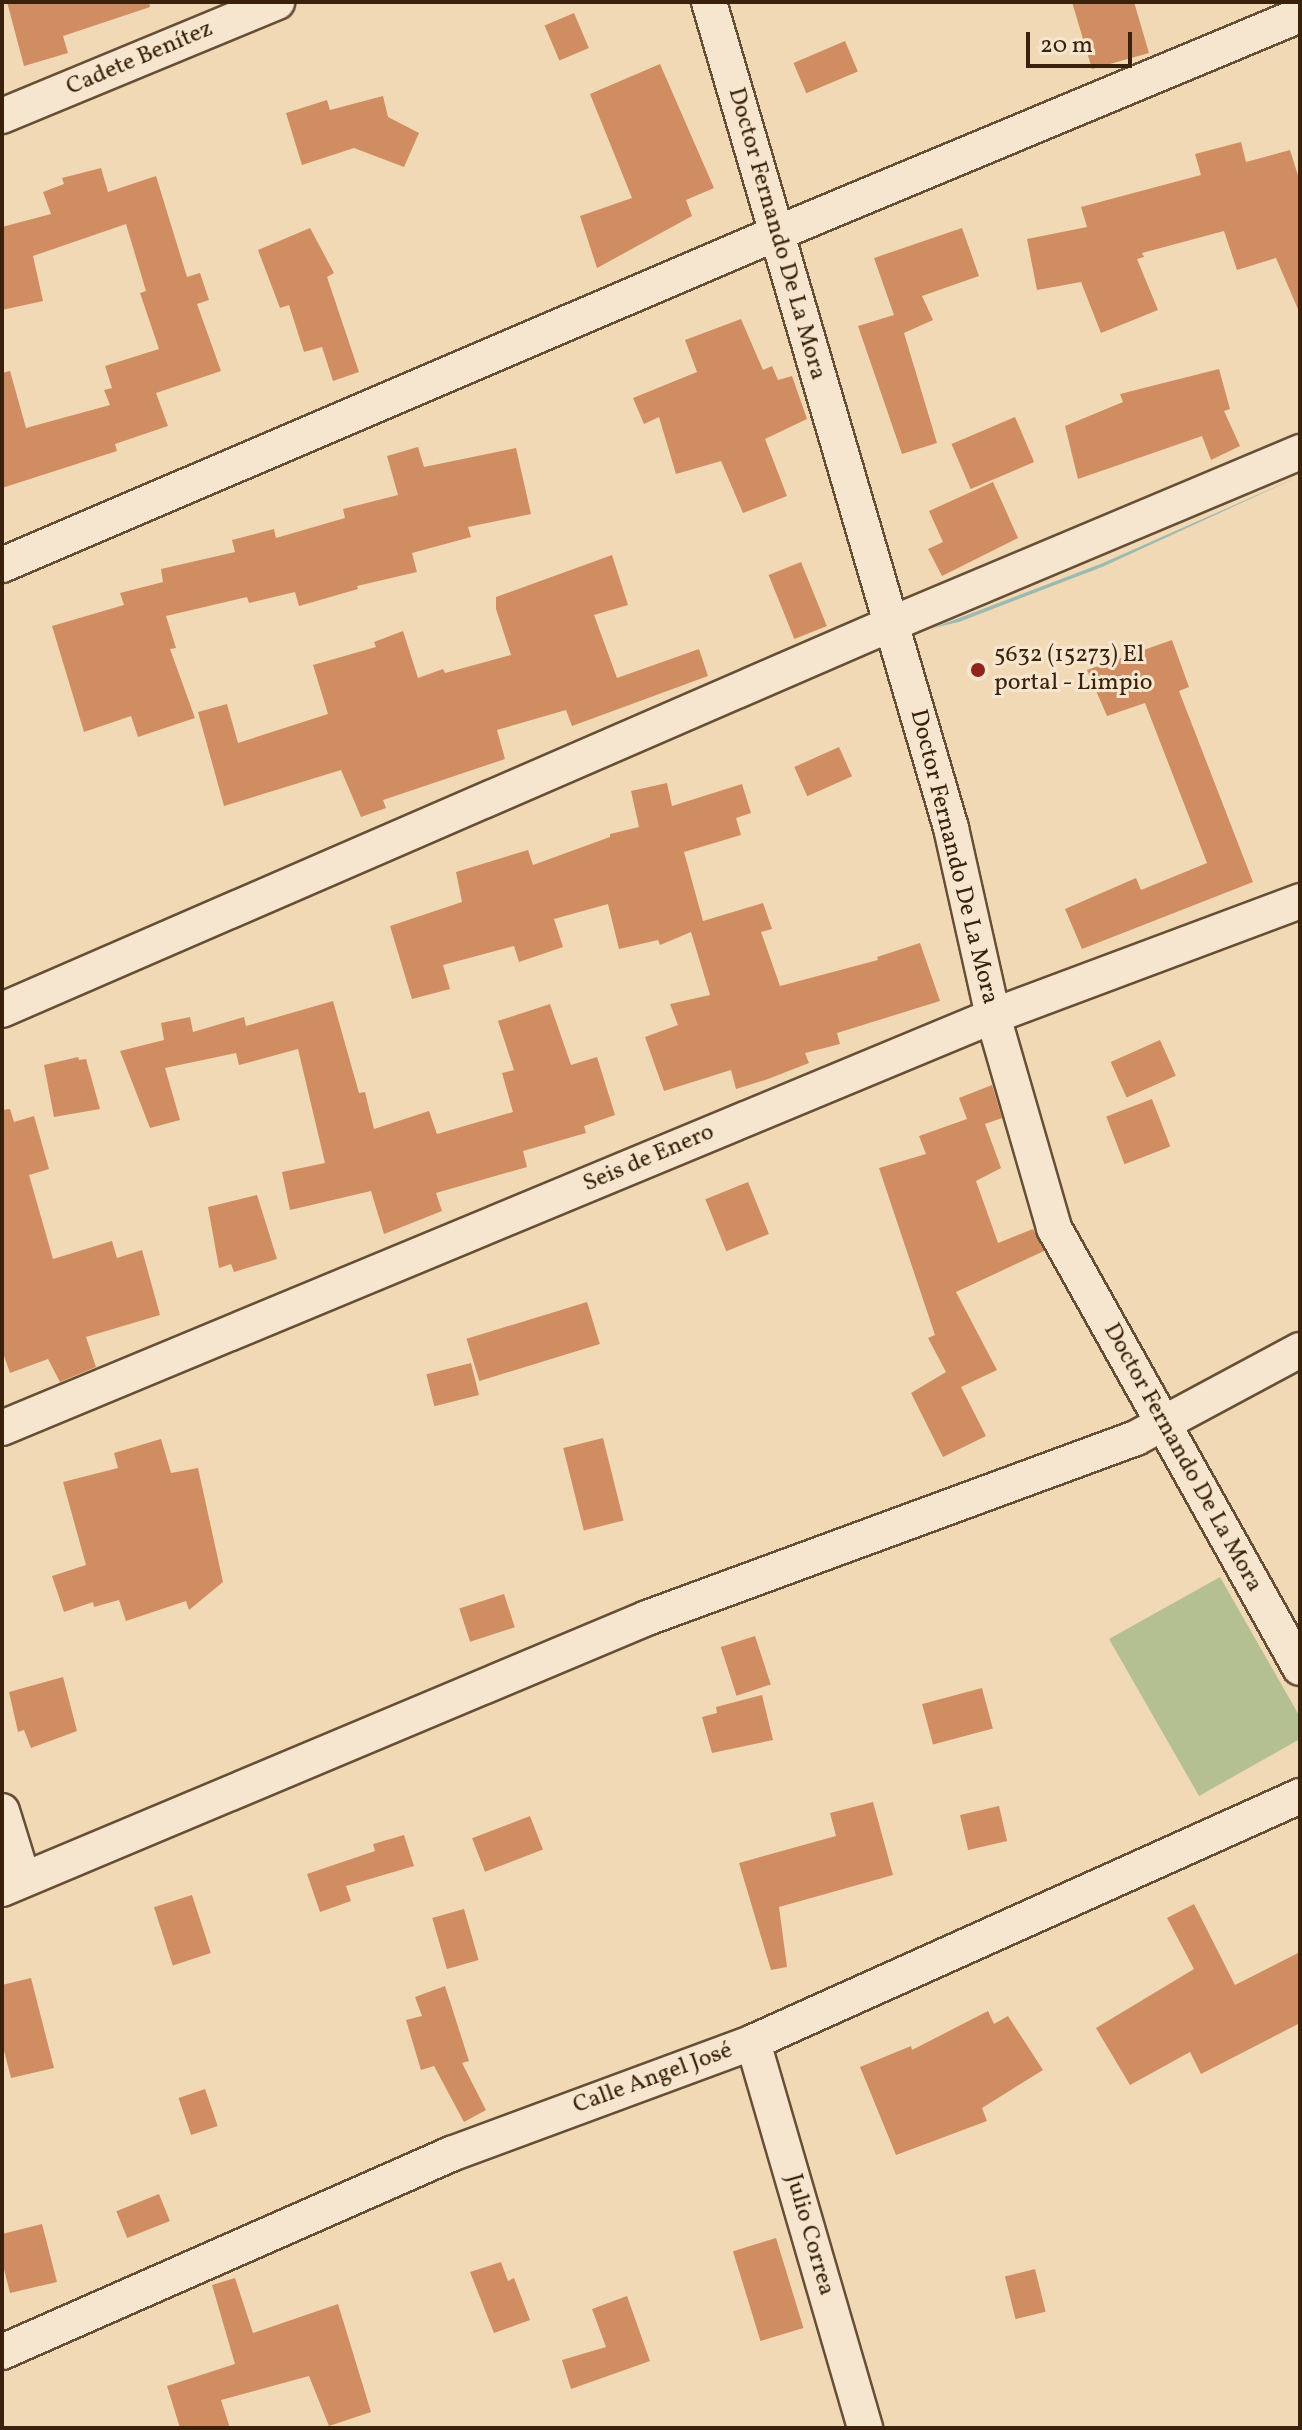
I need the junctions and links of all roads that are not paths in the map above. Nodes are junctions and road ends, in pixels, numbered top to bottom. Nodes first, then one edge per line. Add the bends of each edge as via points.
1 (277, 2) edge
2 (709, 2) edge
3 (1300, 15) edge
4 (2, 116) edge
5 (775, 234) junction
6 (1300, 452) edge
7 (2, 565) edge
8 (891, 624) junction
9 (1300, 901) edge
10 (2, 1010) edge
11 (993, 1016) junction
12 (1300, 1350) edge
13 (1162, 1422) junction
14 (2, 1428) edge
15 (1300, 1668) edge
16 (1300, 1796) edge
17 (2, 1811) edge
18 (12, 1884) edge
19 (753, 2042) junction
20 (2, 2352) edge
21 (865, 2428) edge

1 - 4 street, Cadete Benítez
2 - 5 street, Doctor Fernando De La Mora
3 - 5 street
5 - 7 street
5 - 8 street, Doctor Fernando De La Mora
6 - 8 street
8 - 10 street
8 - 11 street, Doctor Fernando De La Mora via 951,828
9 - 11 street, Seis de Enero
11 - 13 street, Doctor Fernando De La Mora via 1054,1228
11 - 14 street, Seis de Enero
12 - 13 street
13 - 15 street, Doctor Fernando De La Mora
13 - 18 street via 1136,1438 647,1618
16 - 19 street, Calle Angel José
17 - 18 street
19 - 20 street, Calle Angel José via 451,2154
19 - 21 street, Julio Correa

